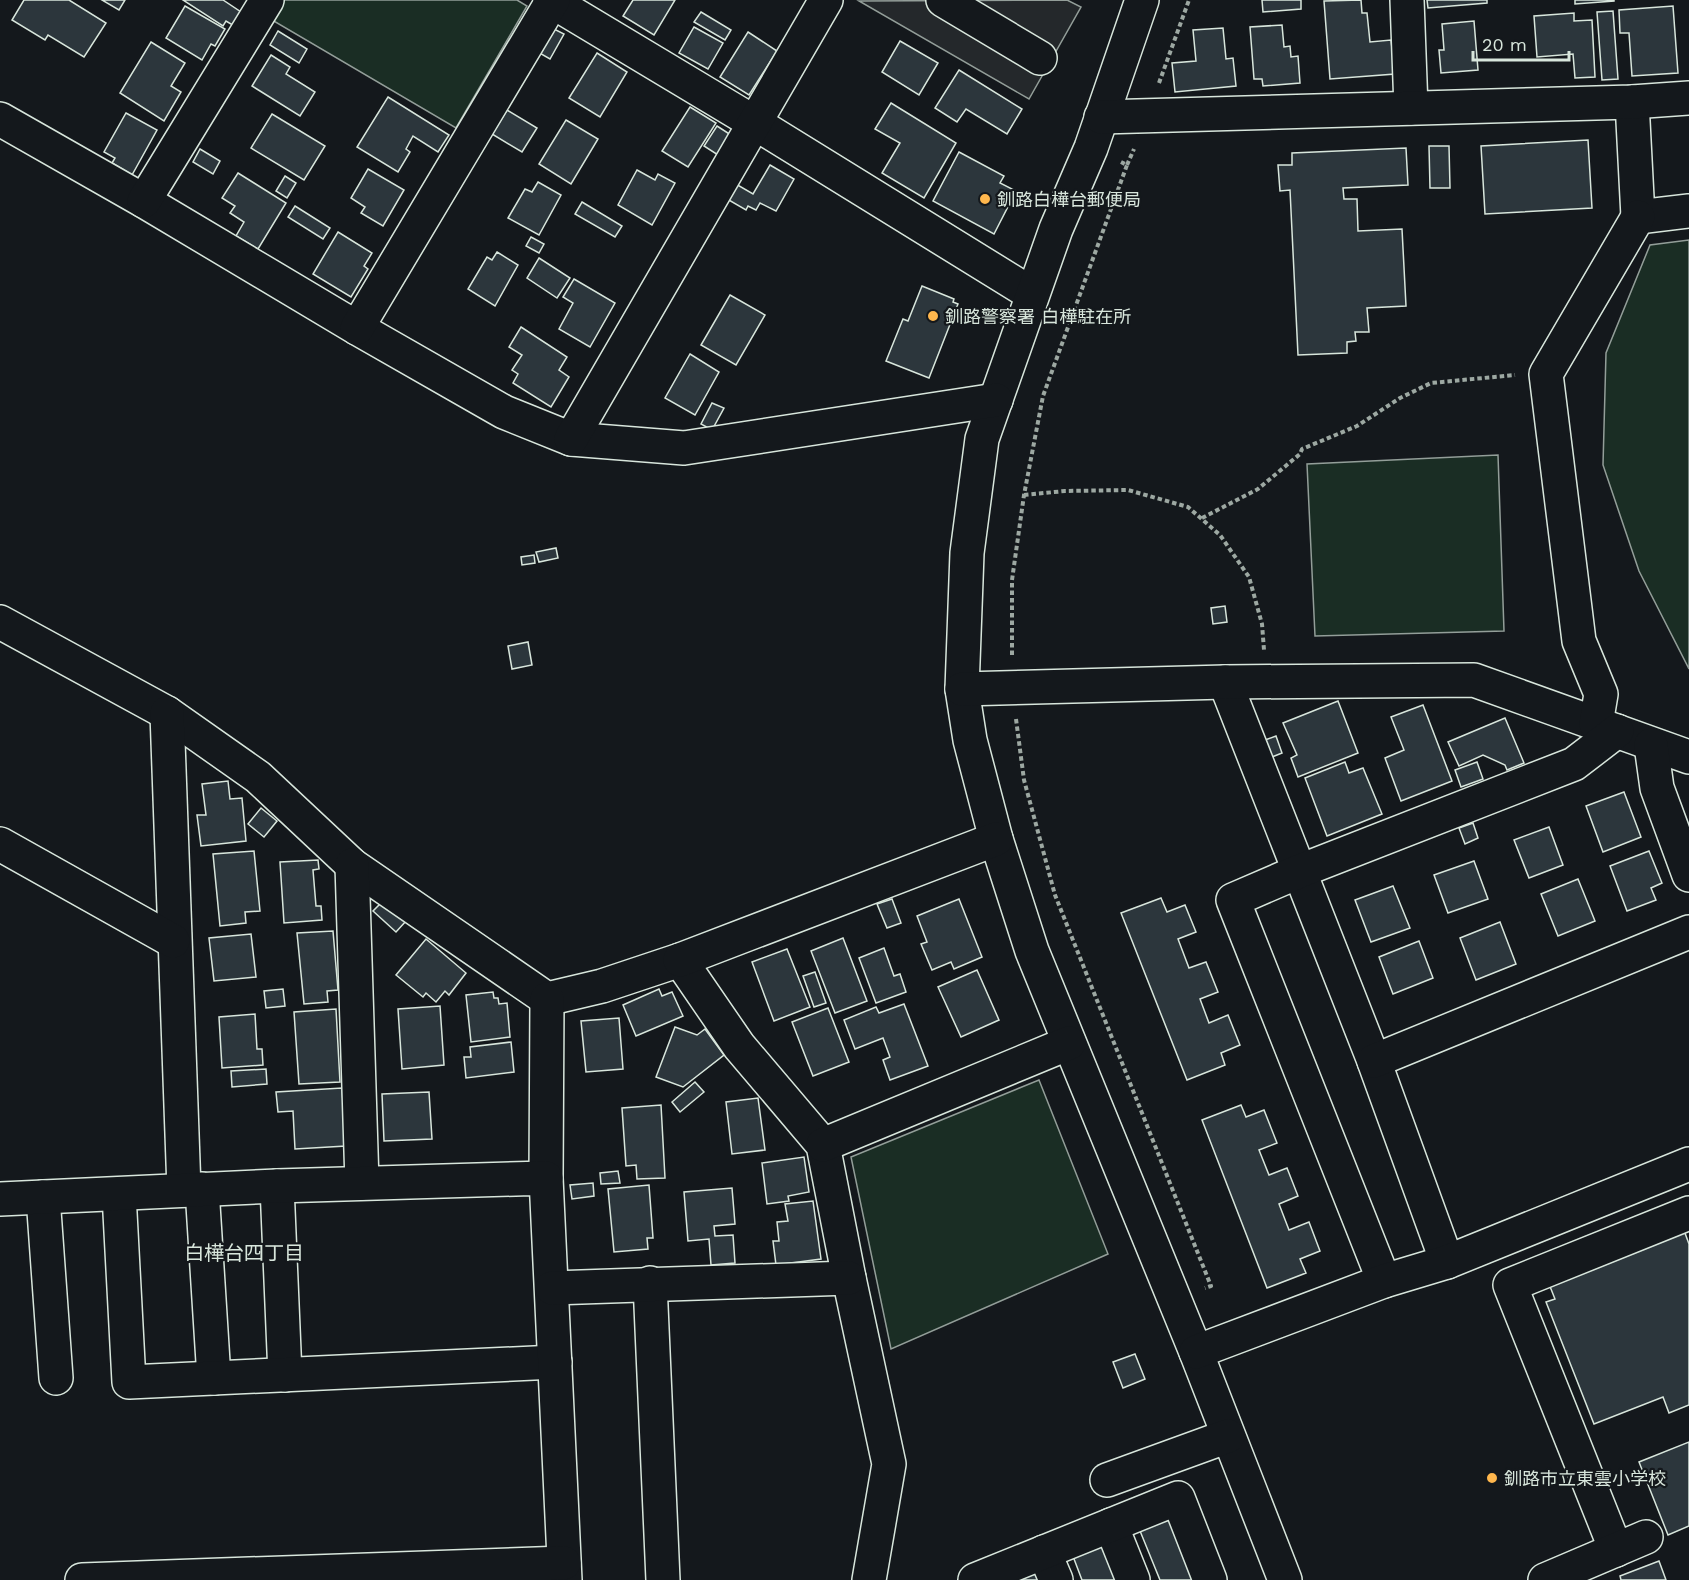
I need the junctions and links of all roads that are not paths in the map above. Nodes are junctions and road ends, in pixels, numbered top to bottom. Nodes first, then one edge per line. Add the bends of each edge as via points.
1 (267, 0) edge
2 (552, 0) edge
3 (826, 0) edge
4 (1407, 0) edge
5 (953, 2) edge
6 (1136, 2) edge
7 (1040, 58) dead end
8 (1689, 98) edge
9 (1632, 102) junction
10 (1411, 108) junction
11 (1101, 117) junction
12 (0, 119) edge
13 (754, 123) junction
14 (144, 201) junction
15 (1689, 211) edge
16 (1638, 217) junction
17 (1032, 294) junction
18 (357, 328) junction
19 (996, 400) junction
20 (571, 439) junction
21 (0, 622) edge
22 (1225, 682) junction
23 (962, 689) junction
24 (167, 713) junction
25 (1607, 728) junction
26 (1651, 745) junction
27 (1689, 757) edge
28 (996, 839) junction
29 (0, 844) edge
30 (352, 865) junction
31 (1300, 871) junction
32 (1689, 875) edge
33 (1689, 932) edge
34 (173, 941) junction
35 (680, 960) junction
36 (547, 999) junction
37 (1069, 1043) junction
38 (1374, 1062) junction
39 (823, 1145) junction
40 (1689, 1164) edge
41 (546, 1178) junction
42 (362, 1183) junction
43 (277, 1186) junction
44 (193, 1189) junction
45 (119, 1194) junction
46 (43, 1197) junction
47 (0, 1199) edge
48 (1689, 1213) edge
49 (1448, 1262) junction
50 (849, 1278) junction
51 (1384, 1281) junction
52 (650, 1283) junction
53 (552, 1288) junction
54 (1196, 1352) junction
55 (555, 1362) junction
56 (285, 1375) junction
57 (56, 1378) dead end
58 (214, 1378) junction
59 (1228, 1436) junction
60 (1107, 1480) dead end
61 (1111, 1525) junction
62 (1646, 1537) dead end
63 (1616, 1550) junction
64 (1050, 1566) edge
65 (565, 1571) edge
66 (292, 1576) edge
67 (82, 1580) edge
68 (663, 1580) edge
69 (869, 1580) edge
70 (976, 1580) edge
71 (1133, 1580) edge
72 (1210, 1580) edge
73 (1285, 1580) edge
74 (1545, 1580) edge

1 - 14 street
2 - 13 street
2 - 18 street
3 - 13 street
4 - 10 street
5 - 7 street
6 - 11 street
8 - 9 street
9 - 10 street
9 - 16 street
10 - 11 street
11 - 17 street
12 - 14 street
13 - 17 street
13 - 20 street
14 - 18 street
15 - 16 street
16 - 25 street via 1546,374 1579,641 1601,694
17 - 19 street
18 - 20 street via 504,412
19 - 20 street via 684,448
19 - 23 street via 982,439 968,553
21 - 24 street
22 - 23 street
22 - 25 street via 1474,680
22 - 31 street
23 - 28 street via 969,740
24 - 30 street via 258,777
24 - 34 street
25 - 26 street
25 - 31 street via 1574,764
26 - 27 street
26 - 32 street via 1657,788
28 - 35 street
28 - 37 street via 1032,951
29 - 34 street
30 - 36 street
30 - 42 street
31 - 38 street
31 - 51 street via 1233,900
33 - 38 street
34 - 44 street
35 - 36 street via 602,986
35 - 39 street via 739,1046
36 - 41 street
37 - 39 street
37 - 54 street
38 - 49 street
39 - 50 street
40 - 49 street
41 - 42 street
41 - 53 street
42 - 43 street
43 - 44 street
43 - 56 street
44 - 45 street
44 - 58 street
45 - 46 street
45 - 58 street via 129,1382
46 - 47 street
46 - 57 street
48 - 63 street via 1510,1285
49 - 51 street
50 - 52 street
50 - 69 street via 889,1464
51 - 54 street
52 - 53 street
52 - 68 street
53 - 55 street
54 - 59 street
55 - 56 street
55 - 65 street
56 - 58 street
59 - 60 street
59 - 73 street
61 - 64 street
61 - 71 street
61 - 72 street via 1178,1498
62 - 63 street
63 - 74 street
64 - 70 street
65 - 66 street
66 - 67 street

